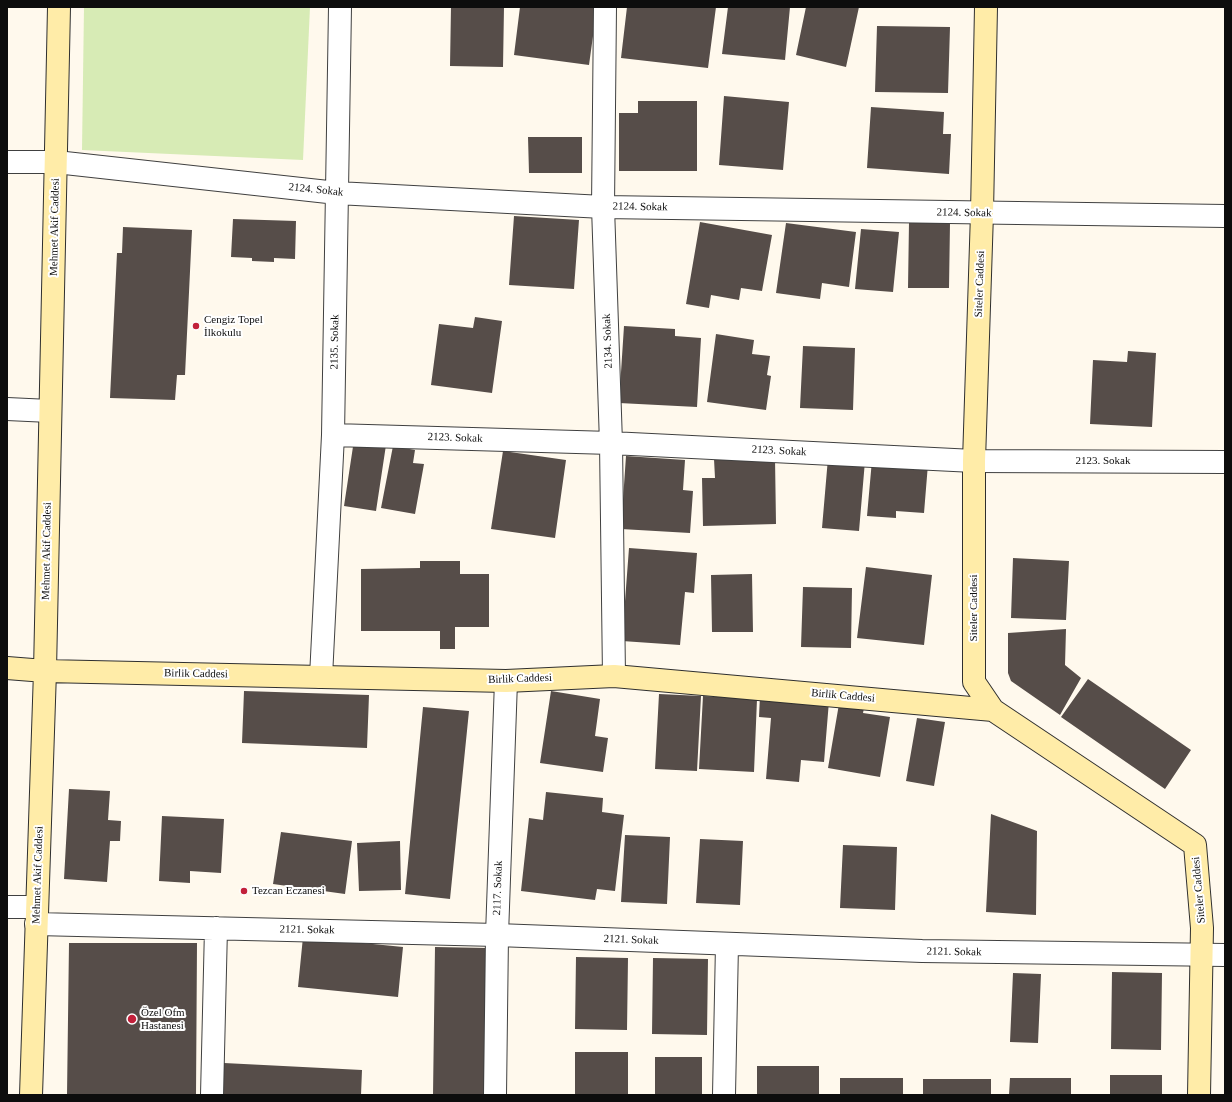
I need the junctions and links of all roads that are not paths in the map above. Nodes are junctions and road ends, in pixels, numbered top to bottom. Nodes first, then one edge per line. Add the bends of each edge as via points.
1 (59, 7) edge
2 (340, 7) edge
3 (605, 7) edge
4 (986, 7) edge
5 (7, 162) edge
6 (56, 162) junction
7 (337, 192) junction
8 (603, 207) junction
9 (982, 213) junction
10 (1225, 216) edge
11 (7, 410) edge
12 (50, 411) junction
13 (333, 435) junction
14 (612, 443) junction
15 (974, 461) junction
16 (1225, 462) edge
17 (7, 668) edge
18 (45, 671) junction
19 (614, 676) junction
20 (320, 677) junction
21 (506, 681) junction
22 (993, 710) junction
23 (7, 907) edge
24 (36, 915) junction
25 (216, 928) junction
26 (497, 935) junction
27 (727, 944) junction
28 (1201, 955) junction
29 (1225, 955) edge
30 (31, 1095) edge
31 (212, 1095) edge
32 (495, 1095) edge
33 (724, 1095) edge
34 (1199, 1095) edge

1 - 6 street, Mehmet Akif Caddesi
2 - 7 street, 2135. Sokak
3 - 8 street, 2134. Sokak
4 - 9 street, Siteler Caddesi
5 - 6 street, 2124. Sokak
6 - 7 street, 2124. Sokak
6 - 12 street, Mehmet Akif Caddesi
7 - 8 street, 2124. Sokak
7 - 13 street, 2135. Sokak
8 - 9 street, 2124. Sokak
8 - 14 street, 2134. Sokak
9 - 10 street, 2124. Sokak
9 - 15 street, Siteler Caddesi
11 - 12 street
12 - 18 street, Mehmet Akif Caddesi
13 - 14 street, 2123. Sokak
13 - 20 street, 2135. Sokak
14 - 15 street, 2123. Sokak
14 - 19 street, 2134. Sokak
15 - 16 street, 2123. Sokak
15 - 22 street, Siteler Caddesi via 974,682
17 - 18 street, Birlik Caddesi
18 - 20 street, Birlik Caddesi
18 - 24 street, Mehmet Akif Caddesi
19 - 21 street, Birlik Caddesi
19 - 22 street, Birlik Caddesi
20 - 21 street, Birlik Caddesi
21 - 26 street, 2117. Sokak
22 - 28 street, Siteler Caddesi via 1195,845 1202,928
23 - 24 street, 2121. Sokak
24 - 25 street, 2121. Sokak
24 - 30 street, Mehmet Akif Caddesi
25 - 26 street, 2121. Sokak
25 - 31 street
26 - 27 street, 2121. Sokak
26 - 32 street, 2117. Sokak
27 - 28 street, 2121. Sokak via 922,952
27 - 33 street
28 - 29 street, 2121. Sokak
28 - 34 street, Siteler Caddesi

